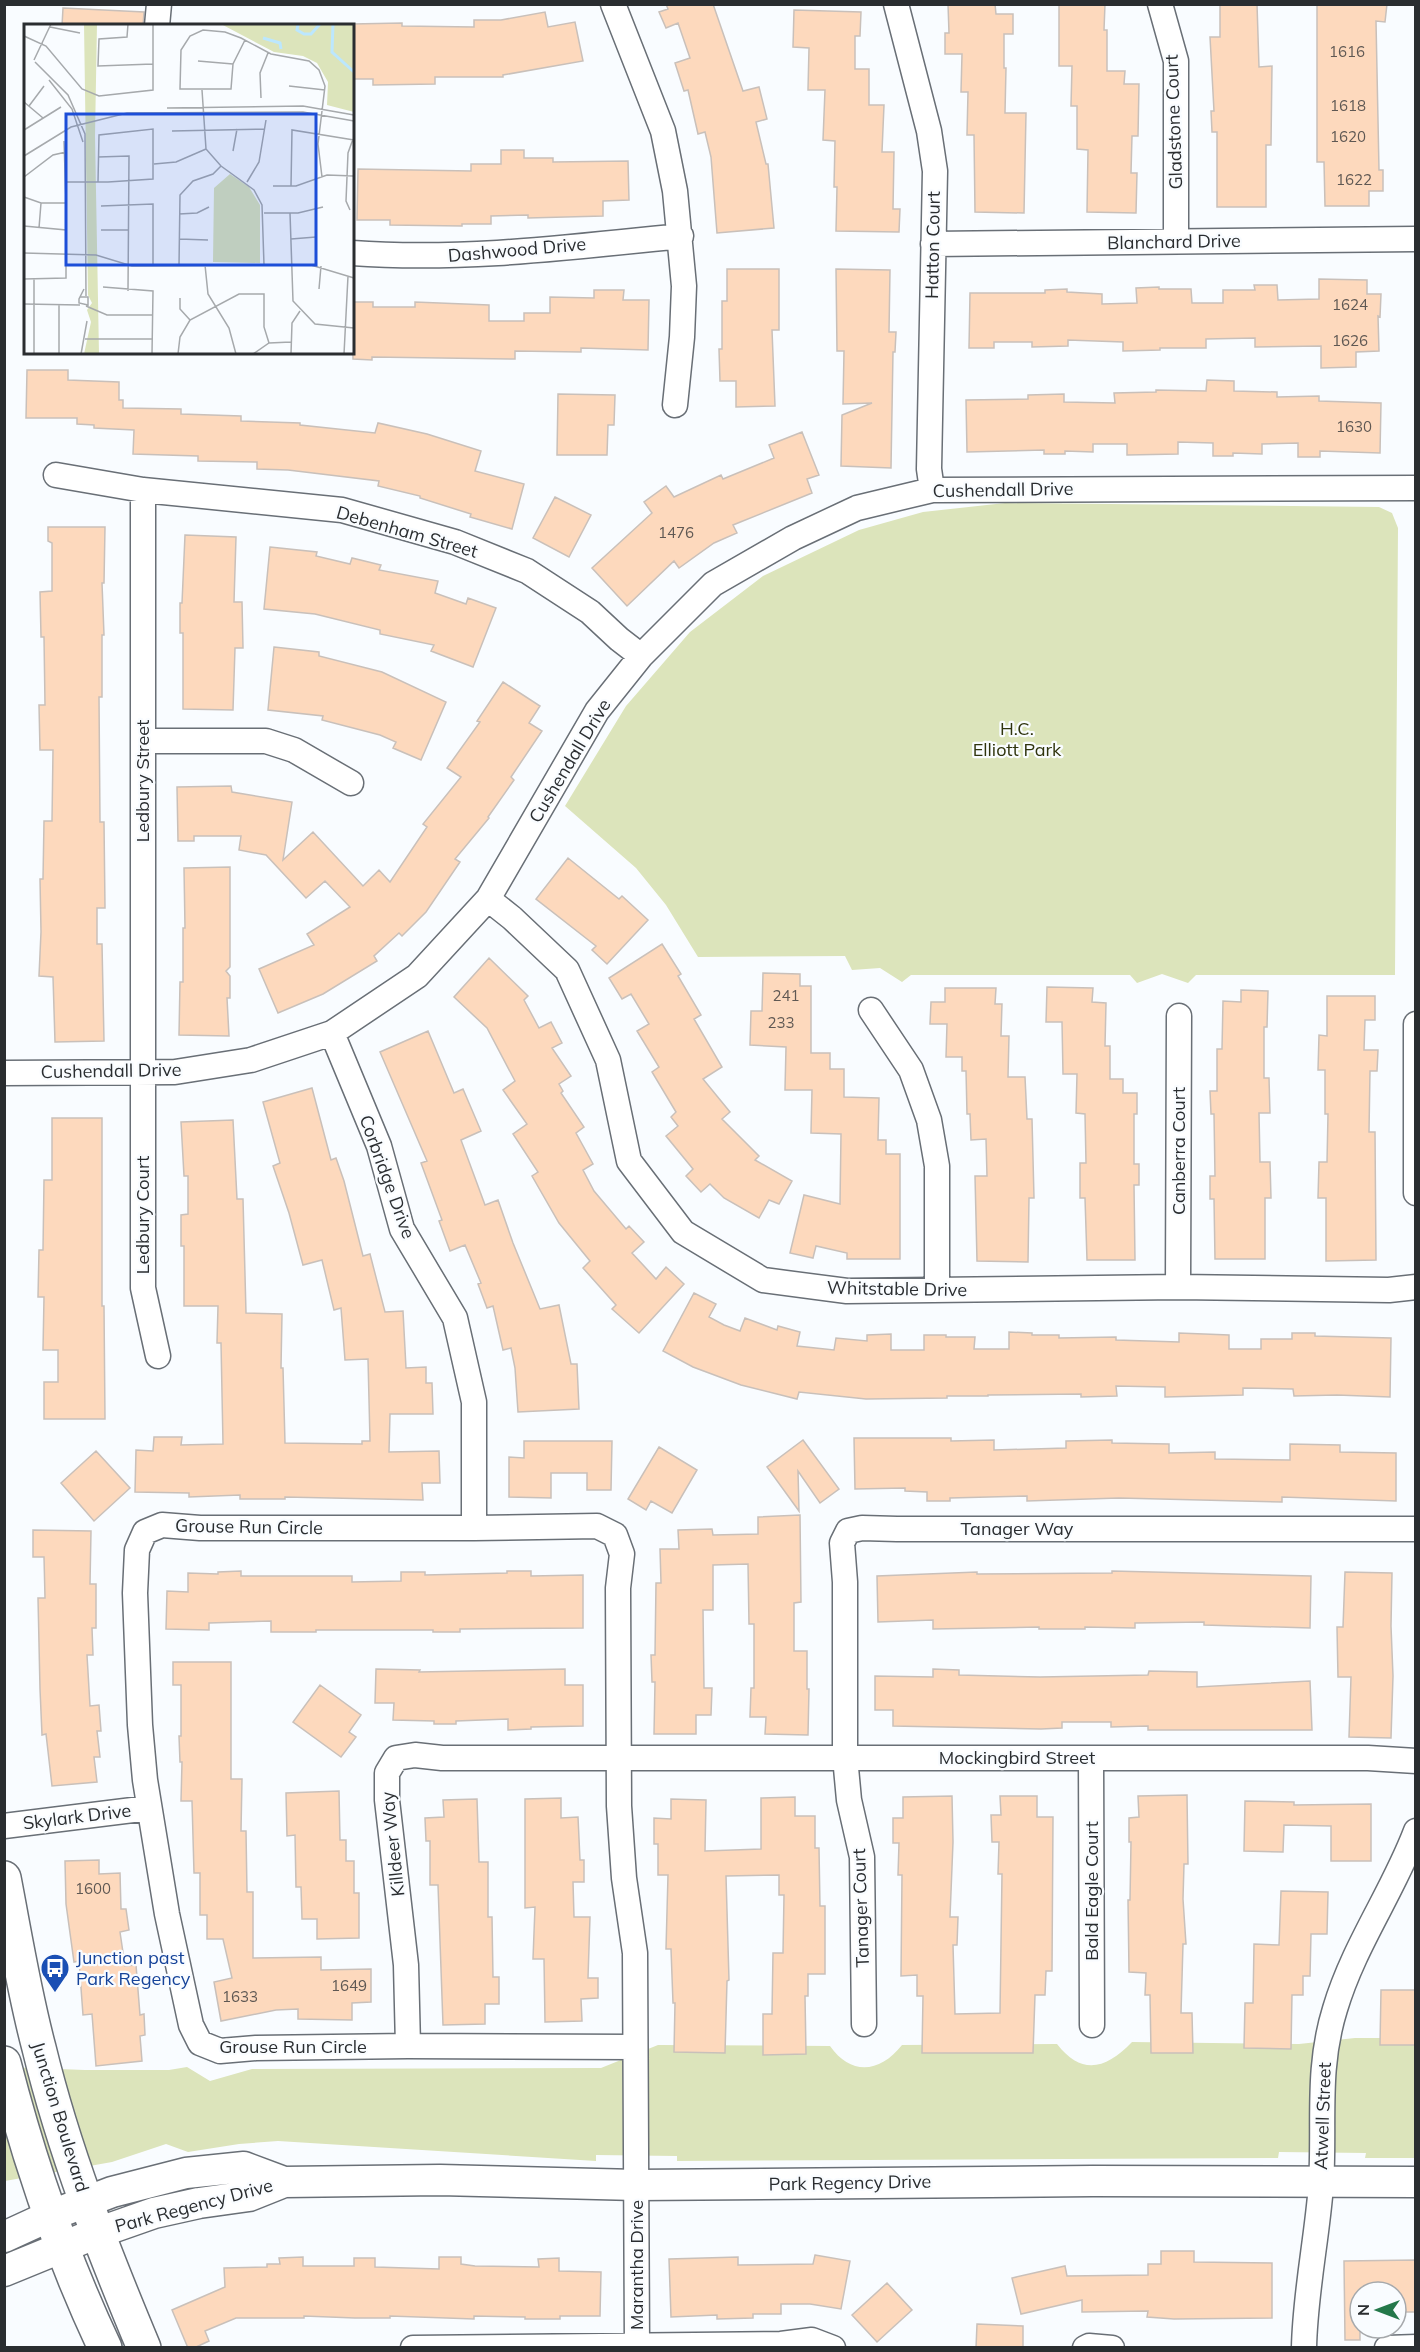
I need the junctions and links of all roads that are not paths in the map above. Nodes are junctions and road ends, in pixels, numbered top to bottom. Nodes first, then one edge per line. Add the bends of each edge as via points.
1 (159, 4) edge
2 (613, 4) edge
3 (896, 4) edge
4 (1160, 4) edge
5 (157, 24) edge
6 (681, 236) junction
7 (1416, 239) edge
8 (1176, 241) junction
9 (933, 244) junction
10 (354, 253) edge
11 (675, 405) dead end
12 (56, 475) dead end
13 (1416, 488) edge
14 (143, 490) junction
15 (932, 490) junction
16 (641, 656) junction
17 (143, 741) junction
18 (351, 783) dead end
19 (488, 899) junction
20 (871, 1010) dead end
21 (1179, 1016) dead end
22 (1416, 1024) edge
23 (332, 1033) junction
24 (1415, 1042) edge
25 (143, 1072) junction
26 (4, 1073) edge
27 (1416, 1193) edge
28 (1178, 1287) junction
29 (1416, 1287) edge
30 (937, 1290) junction
31 (158, 1356) dead end
32 (474, 1528) junction
33 (1416, 1529) edge
34 (845, 1757) junction
35 (618, 1758) junction
36 (1091, 1758) junction
37 (1416, 1761) edge
38 (149, 1808) junction
39 (4, 1826) edge
40 (1416, 1831) edge
41 (4, 1878) edge
42 (864, 2024) dead end
43 (1092, 2025) dead end
44 (408, 2046) junction
45 (636, 2048) junction
46 (4, 2063) edge
47 (284, 2182) junction
48 (1321, 2182) junction
49 (1416, 2182) edge
50 (636, 2185) junction
51 (85, 2201) junction
52 (52, 2215) junction
53 (97, 2233) junction
54 (4, 2237) edge
55 (63, 2246) junction
56 (4, 2271) edge
57 (637, 2346) junction
58 (1416, 2347) edge
59 (105, 2348) edge
60 (144, 2348) edge
61 (413, 2348) edge
62 (833, 2348) edge
63 (1085, 2348) edge
64 (1112, 2348) edge
65 (1304, 2348) edge
66 (1387, 2348) edge

1 - 5 street
2 - 6 street via 663,131
3 - 9 street, Hatton Court via 929,131 935,171
4 - 8 street, Gladstone Court via 1176,61
6 - 10 street, Dashwood Drive via 444,257
6 - 11 street via 684,286
7 - 8 street, Blanchard Drive
8 - 9 street, Blanchard Drive
9 - 15 street, Hatton Court
12 - 14 street, Debenham Street
13 - 15 street, Cushendall Drive
14 - 16 street, Debenham Street via 342,510 455,542 527,571 590,612
14 - 17 street, Ledbury Street
15 - 16 street, Cushendall Drive via 857,508 773,549 712,584
16 - 19 street, Cushendall Drive via 597,711
17 - 18 street via 266,741 294,750
17 - 25 street, Ledbury Street
19 - 23 street, Cushendall Drive via 417,976
19 - 30 street, Whitstable Drive via 567,970 608,1060 629,1161 683,1232 763,1280 847,1292
20 - 30 street via 910,1070 930,1120 937,1166
21 - 28 street, Canberra Court
22 - 24 street
23 - 25 street, Cushendall Drive via 251,1060 175,1072
23 - 32 street, Corbridge Drive via 379,1146 402,1229 455,1318 474,1402
24 - 27 street
25 - 26 street, Cushendall Drive
25 - 31 street, Ledbury Court via 143,1288
28 - 29 street, Whitstable Drive
28 - 30 street, Whitstable Drive
32 - 35 street, Grouse Run Circle via 597,1526 615,1535 622,1554 618,1588
32 - 38 street, Grouse Run Circle via 162,1525 145,1532 136,1550 135,1593 140,1725
33 - 34 street, Tanager Way via 876,1527 848,1531 842,1543
34 - 35 street, Mockingbird Street
34 - 36 street, Mockingbird Street
34 - 42 street, Tanager Court via 849,1800 862,1857
35 - 44 street, Killdeer Way via 396,1758 387,1773 387,1800 406,1965
35 - 45 street, Grouse Run Circle via 621,1840 635,1953
36 - 37 street, Mockingbird Street
36 - 43 street, Bald Eagle Court
38 - 39 street, Skylark Drive
38 - 44 street, Grouse Run Circle via 190,2025 200,2043 220,2051
40 - 48 street, Atwell Street via 1355,1954 1334,2010 1321,2093
41 - 51 main road, Junction Boulevard via 39,2049
44 - 45 street, Grouse Run Circle
45 - 50 street, Grouse Run Circle
46 - 52 main road, Junction Boulevard via 20,2124
47 - 50 street, Park Regency Drive via 440,2180
47 - 51 street, Park Regency Drive via 244,2167 186,2174
47 - 53 street, Park Regency Drive via 249,2196 154,2213
48 - 49 street, Park Regency Drive
48 - 50 street, Park Regency Drive
48 - 65 street, Atwell Street via 1306,2295
50 - 57 street, Marantha Drive
51 - 52 street, Park Regency Drive
51 - 53 main road, Junction Boulevard
52 - 54 street, Park Regency Drive
52 - 55 main road, Junction Boulevard
53 - 55 street, Park Regency Drive
53 - 60 main road, Junction Boulevard
55 - 56 street, Park Regency Drive
55 - 59 main road, Junction Boulevard
57 - 61 street
57 - 62 street via 812,2340
58 - 66 street
63 - 64 street

